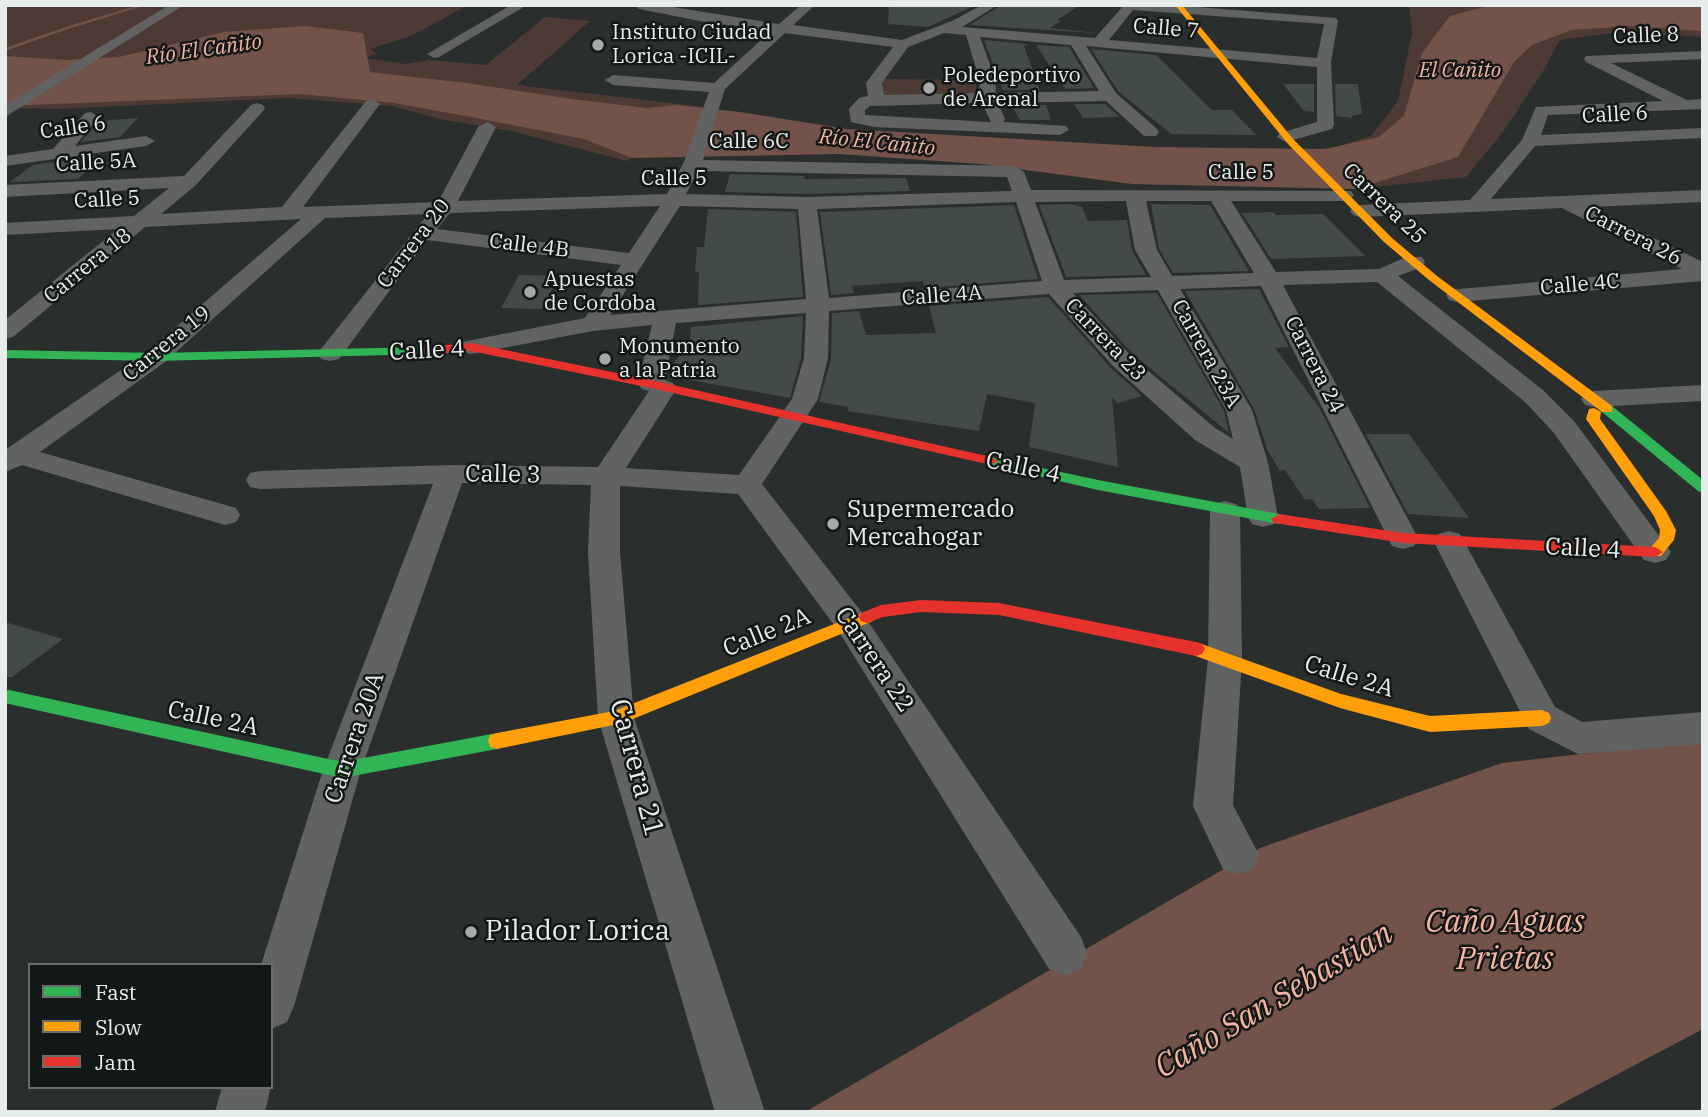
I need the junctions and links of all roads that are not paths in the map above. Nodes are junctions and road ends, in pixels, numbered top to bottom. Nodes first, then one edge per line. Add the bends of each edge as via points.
1 (178, 5) edge
2 (521, 5) edge
3 (809, 5) edge
4 (992, 5) edge
5 (1309, 5) edge
6 (649, 6) edge
7 (1180, 8) edge
8 (1294, 17) junction
9 (782, 29) junction
10 (941, 29) junction
11 (972, 33) junction
12 (1076, 42) junction
13 (903, 44) junction
14 (1098, 44) junction
15 (434, 54) dead end
16 (1220, 55) junction
17 (1703, 55) edge
18 (1324, 63) junction
19 (613, 80) dead end
20 (716, 95) junction
21 (1110, 96) junction
22 (880, 100) junction
23 (989, 100) junction
24 (372, 104) dead end
25 (1694, 104) edge
26 (257, 108) dead end
27 (7, 111) edge
28 (1703, 113) edge
29 (91, 117) dead end
30 (1000, 126) junction
31 (487, 127) dead end
32 (1060, 130) dead end
33 (1150, 132) dead end
34 (1703, 133) edge
35 (1288, 139) junction
36 (146, 141) dead end
37 (1530, 141) junction
38 (59, 153) junction
39 (5, 161) edge
40 (692, 164) junction
41 (1015, 172) joint
42 (189, 181) junction
43 (1495, 183) junction
44 (5, 191) edge
45 (1341, 193) junction
46 (1024, 196) junction
47 (1135, 196) junction
48 (1218, 196) junction
49 (1703, 196) edge
50 (674, 200) junction
51 (1562, 200) junction
52 (1535, 202) junction
53 (807, 203) junction
54 (1477, 204) junction
55 (445, 207) junction
56 (1360, 211) junction
57 (320, 212) junction
58 (288, 213) junction
59 (144, 221) junction
60 (5, 229) edge
61 (422, 233) junction
62 (636, 260) junction
63 (1414, 262) junction
64 (1703, 272) edge
65 (1382, 275) junction
66 (1269, 279) junction
67 (1165, 282) junction
68 (1055, 287) junction
69 (1457, 295) junction
70 (818, 305) junction
71 (666, 317) junction
72 (593, 324) junction
73 (5, 332) edge
74 (471, 347) junction
75 (5, 354) edge
76 (330, 354) junction
77 (156, 357) junction
78 (657, 386) junction
79 (1703, 393) edge
80 (1594, 399) junction
81 (792, 417) junction
82 (11, 458) edge
83 (1254, 463) junction
84 (451, 474) junction
85 (606, 476) junction
86 (260, 480) dead end
87 (747, 485) junction
88 (1703, 488) edge
89 (1225, 511) junction
90 (226, 514) dead end
91 (1263, 517) junction
92 (1404, 538) junction
93 (1449, 542) junction
94 (1654, 552) junction
95 (851, 623) junction
96 (1225, 659) junction
97 (9, 697) dead end
98 (616, 718) junction
99 (1542, 718) junction
100 (1703, 728) edge
101 (342, 770) junction
102 (1238, 855) dead end
103 (1065, 953) dead end
104 (273, 999) edge
105 (246, 1089) edge
106 (240, 1112) edge
107 (740, 1112) edge

1 - 27 street
2 - 15 street
3 - 9 street
4 - 10 street
5 - 8 street
6 - 9 street
7 - 8 street
7 - 14 street via 1130,6
7 - 16 street, Carrera 25
8 - 18 street via 1331,21
9 - 13 street
9 - 20 street via 745,60
10 - 11 street, Calle 7
10 - 13 street
11 - 12 street, Calle 7
11 - 23 street
12 - 14 street, Calle 7
12 - 21 street
13 - 22 street via 874,83
14 - 16 street, Calle 7
16 - 18 street, Calle 7
16 - 35 street, Carrera 25
17 - 25 street, Calle 8 via 1591,59
18 - 35 street via 1326,125
19 - 20 street
20 - 40 street
21 - 23 street
21 - 33 street
22 - 23 street
22 - 30 street via 865,102 857,109 857,118
23 - 30 street
24 - 58 street
25 - 28 street
25 - 37 street via 1542,110
26 - 42 street, Carrera 18
29 - 38 street
30 - 32 street
31 - 55 street, Carrera 20
34 - 37 street, Calle 6
35 - 45 street, Carrera 25
36 - 38 street, Calle 6
37 - 43 street
38 - 39 street, Calle 6
40 - 41 street, Calle 6C
40 - 50 street
41 - 46 street, Carrera 23
42 - 44 street, Calle 5A
42 - 59 street, Carrera 18
43 - 52 street
43 - 54 street
45 - 48 street, Calle 5
45 - 56 street, Carrera 25
46 - 47 street, Calle 5
46 - 53 street, Calle 5
46 - 68 street, Carrera 23
47 - 48 street, Calle 5
47 - 67 street, Carrera 23A via 1146,250
48 - 66 street, Carrera 24
49 - 51 street
50 - 53 street, Calle 5
50 - 55 street, Calle 5
50 - 62 street
51 - 52 street
51 - 64 street, Carrera 26
52 - 54 street
53 - 70 street
54 - 56 street
55 - 57 street, Calle 5
55 - 61 street, Carrera 20
56 - 63 street, Carrera 25
57 - 58 street, Calle 5
57 - 77 street, Carrera 19
58 - 59 street, Calle 5
59 - 60 street, Calle 5
59 - 73 street, Carrera 18
61 - 62 street, Calle 4B
61 - 76 street, Carrera 20
62 - 72 street
63 - 65 street, Calle 4A
63 - 69 street, Carrera 25
64 - 69 street, Calle 4C
65 - 66 street, Calle 4A
65 - 94 street, Calle 4 via 1534,396 1564,427
66 - 67 street, Calle 4A
66 - 92 street, Carrera 24
67 - 68 street, Calle 4A
67 - 83 street, Carrera 23A via 1239,410
68 - 70 street, Calle 4A
68 - 83 street, Carrera 23 via 1122,361 1205,434
69 - 80 street, Carrera 25
70 - 71 street, Calle 4A
70 - 81 street via 816,358 805,399
71 - 72 street, Calle 4A
71 - 78 street
72 - 74 street, Calle 4A
74 - 76 street, Calle 4
74 - 78 street, Calle 4
75 - 77 street, Calle 4
76 - 77 street, Calle 4
77 - 82 street, Carrera 19
78 - 81 street, Calle 4
78 - 85 street
79 - 80 street
80 - 88 street, Carrera 25
80 - 94 street via 1593,419 1668,530 1666,540
81 - 87 street
81 - 89 street, Calle 4
82 - 90 street
83 - 91 street, Carrera 23A
84 - 85 street, Calle 3
84 - 86 street, Calle 3
84 - 101 street, Carrera 20A
85 - 87 street, Calle 3
85 - 98 street, Carrera 21 via 604,552
87 - 95 street, Carrera 22
89 - 91 street, Calle 4
89 - 96 street
91 - 92 street, Calle 4
92 - 93 street, Calle 4
93 - 94 street, Calle 4
93 - 99 street
95 - 96 street, Calle 2A via 881,611 921,606 999,609 1183,644
95 - 98 street, Calle 2A
95 - 103 street, Carrera 22
96 - 99 street, Calle 2A via 1340,701 1430,724
96 - 102 street via 1213,806
97 - 101 street, Calle 2A
98 - 101 street, Calle 2A
98 - 107 street, Carrera 21
99 - 100 street via 1578,738
101 - 104 street, Carrera 20A
105 - 106 street

